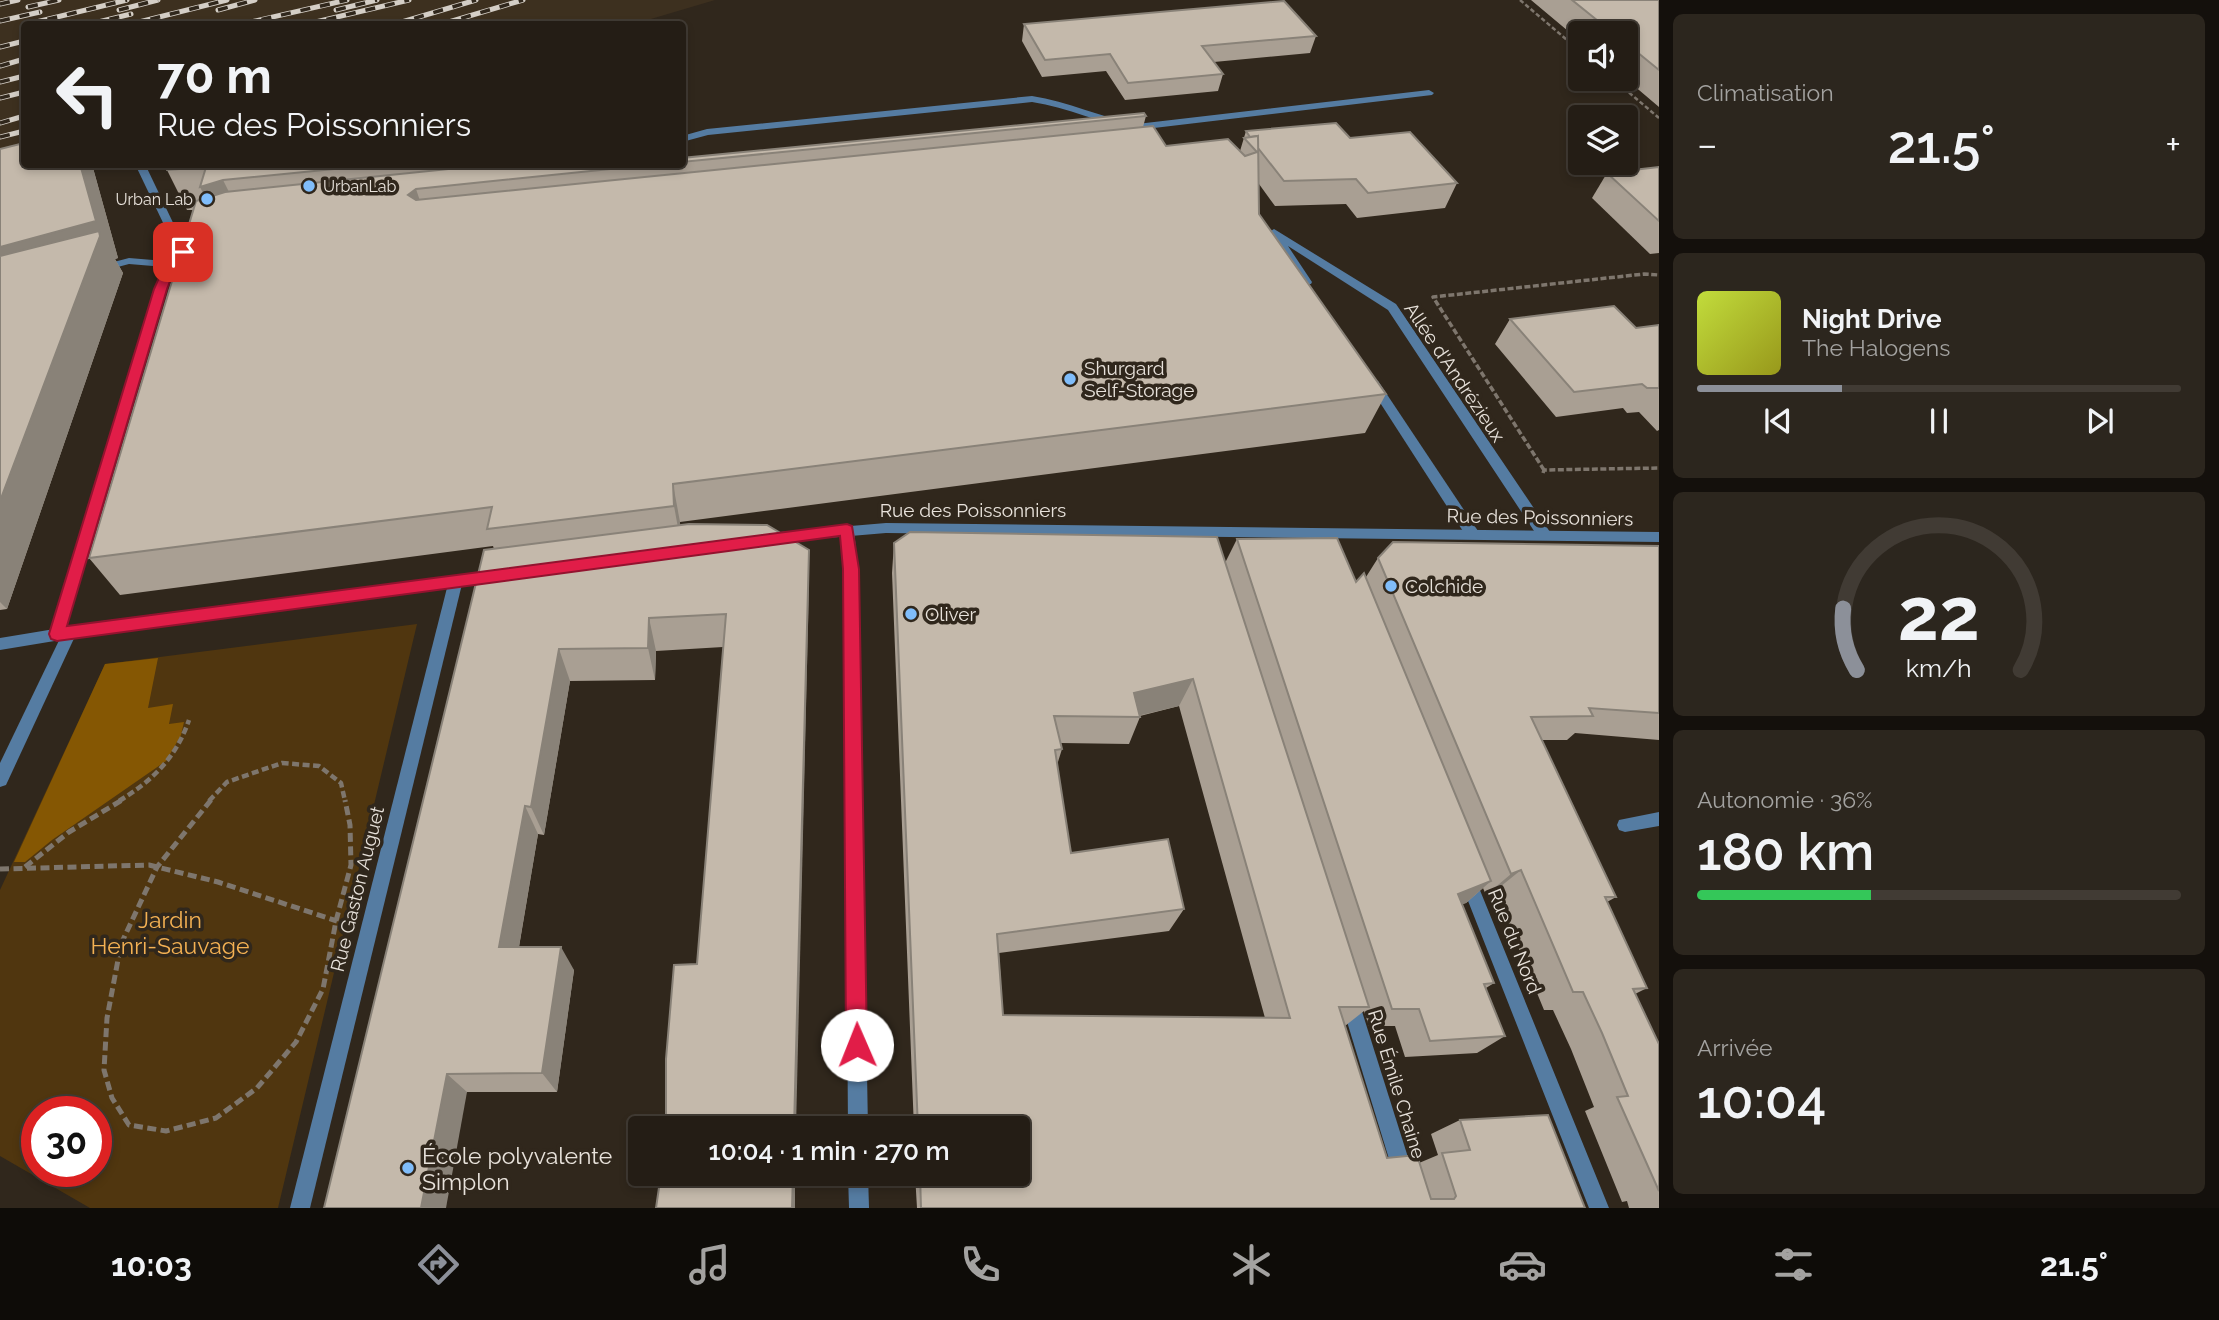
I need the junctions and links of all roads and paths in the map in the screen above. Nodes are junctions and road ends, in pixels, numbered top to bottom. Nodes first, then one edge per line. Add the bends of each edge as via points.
1 (1520, 0) edge
2 (1568, 41) edge
3 (1627, 91) edge
4 (1429, 93) dead end
5 (1659, 118) edge
6 (686, 138) edge
7 (142, 168) edge
8 (207, 237) edge
9 (183, 252) junction
10 (153, 263) dead end
11 (90, 271) edge
12 (1659, 275) edge
13 (1311, 289) edge
14 (1363, 367) edge
15 (1659, 468) edge
16 (847, 530) junction
17 (1331, 534) junction
18 (1473, 535) junction
19 (1545, 536) junction
20 (1659, 537) edge
21 (758, 539) edge
22 (1338, 553) edge
23 (511, 573) edge
24 (456, 580) junction
25 (63, 633) junction
26 (0, 644) edge
27 (190, 720) dead end
28 (0, 780) edge
29 (1659, 819) edge
30 (1625, 825) dead end
31 (1460, 860) edge
32 (157, 867) junction
33 (24, 868) junction
34 (0, 869) edge
35 (336, 920) junction
36 (368, 929) junction
37 (1343, 982) edge
38 (858, 1116) edge
39 (858, 1186) edge
40 (300, 1208) edge
41 (859, 1208) edge
42 (1414, 1208) edge
43 (1599, 1208) edge

1 - 2 path
3 - 5 path
4 - 6 street via 1137,127 1032,99
7 - 9 street
8 - 9 street
9 - 25 street via 170,264 160,289
10 - 11 street via 129,261
12 - 15 path via 1433,297 1544,470
13 - 19 street, Allée d'Andrézieux via 1270,228 1392,307
14 - 18 street
16 - 17 street, Rue des Poissonniers via 1205,537
16 - 21 street, Rue des Poissonniers
16 - 38 street
17 - 18 street, Rue des Poissonniers
17 - 22 street
18 - 19 street, Rue des Poissonniers
19 - 20 street, Rue des Poissonniers
23 - 24 street
24 - 25 street
24 - 36 street, Rue Gaston Auguet
25 - 26 street
25 - 28 street
27 - 33 path via 178,751 164,769 73,829
29 - 30 street
31 - 43 street, Rue du Nord
32 - 33 path
32 - 35 path
32 - 35 path via 227,782 282,763 319,766 341,783 350,825 351,865
32 - 35 path via 121,944 107,1018 104,1070 111,1098 129,1125 166,1131 216,1118 257,1088 296,1042 323,989
33 - 34 path
35 - 36 path
36 - 40 street, Rue Gaston Auguet
37 - 42 street, Rue Émile Chaine
39 - 41 street

